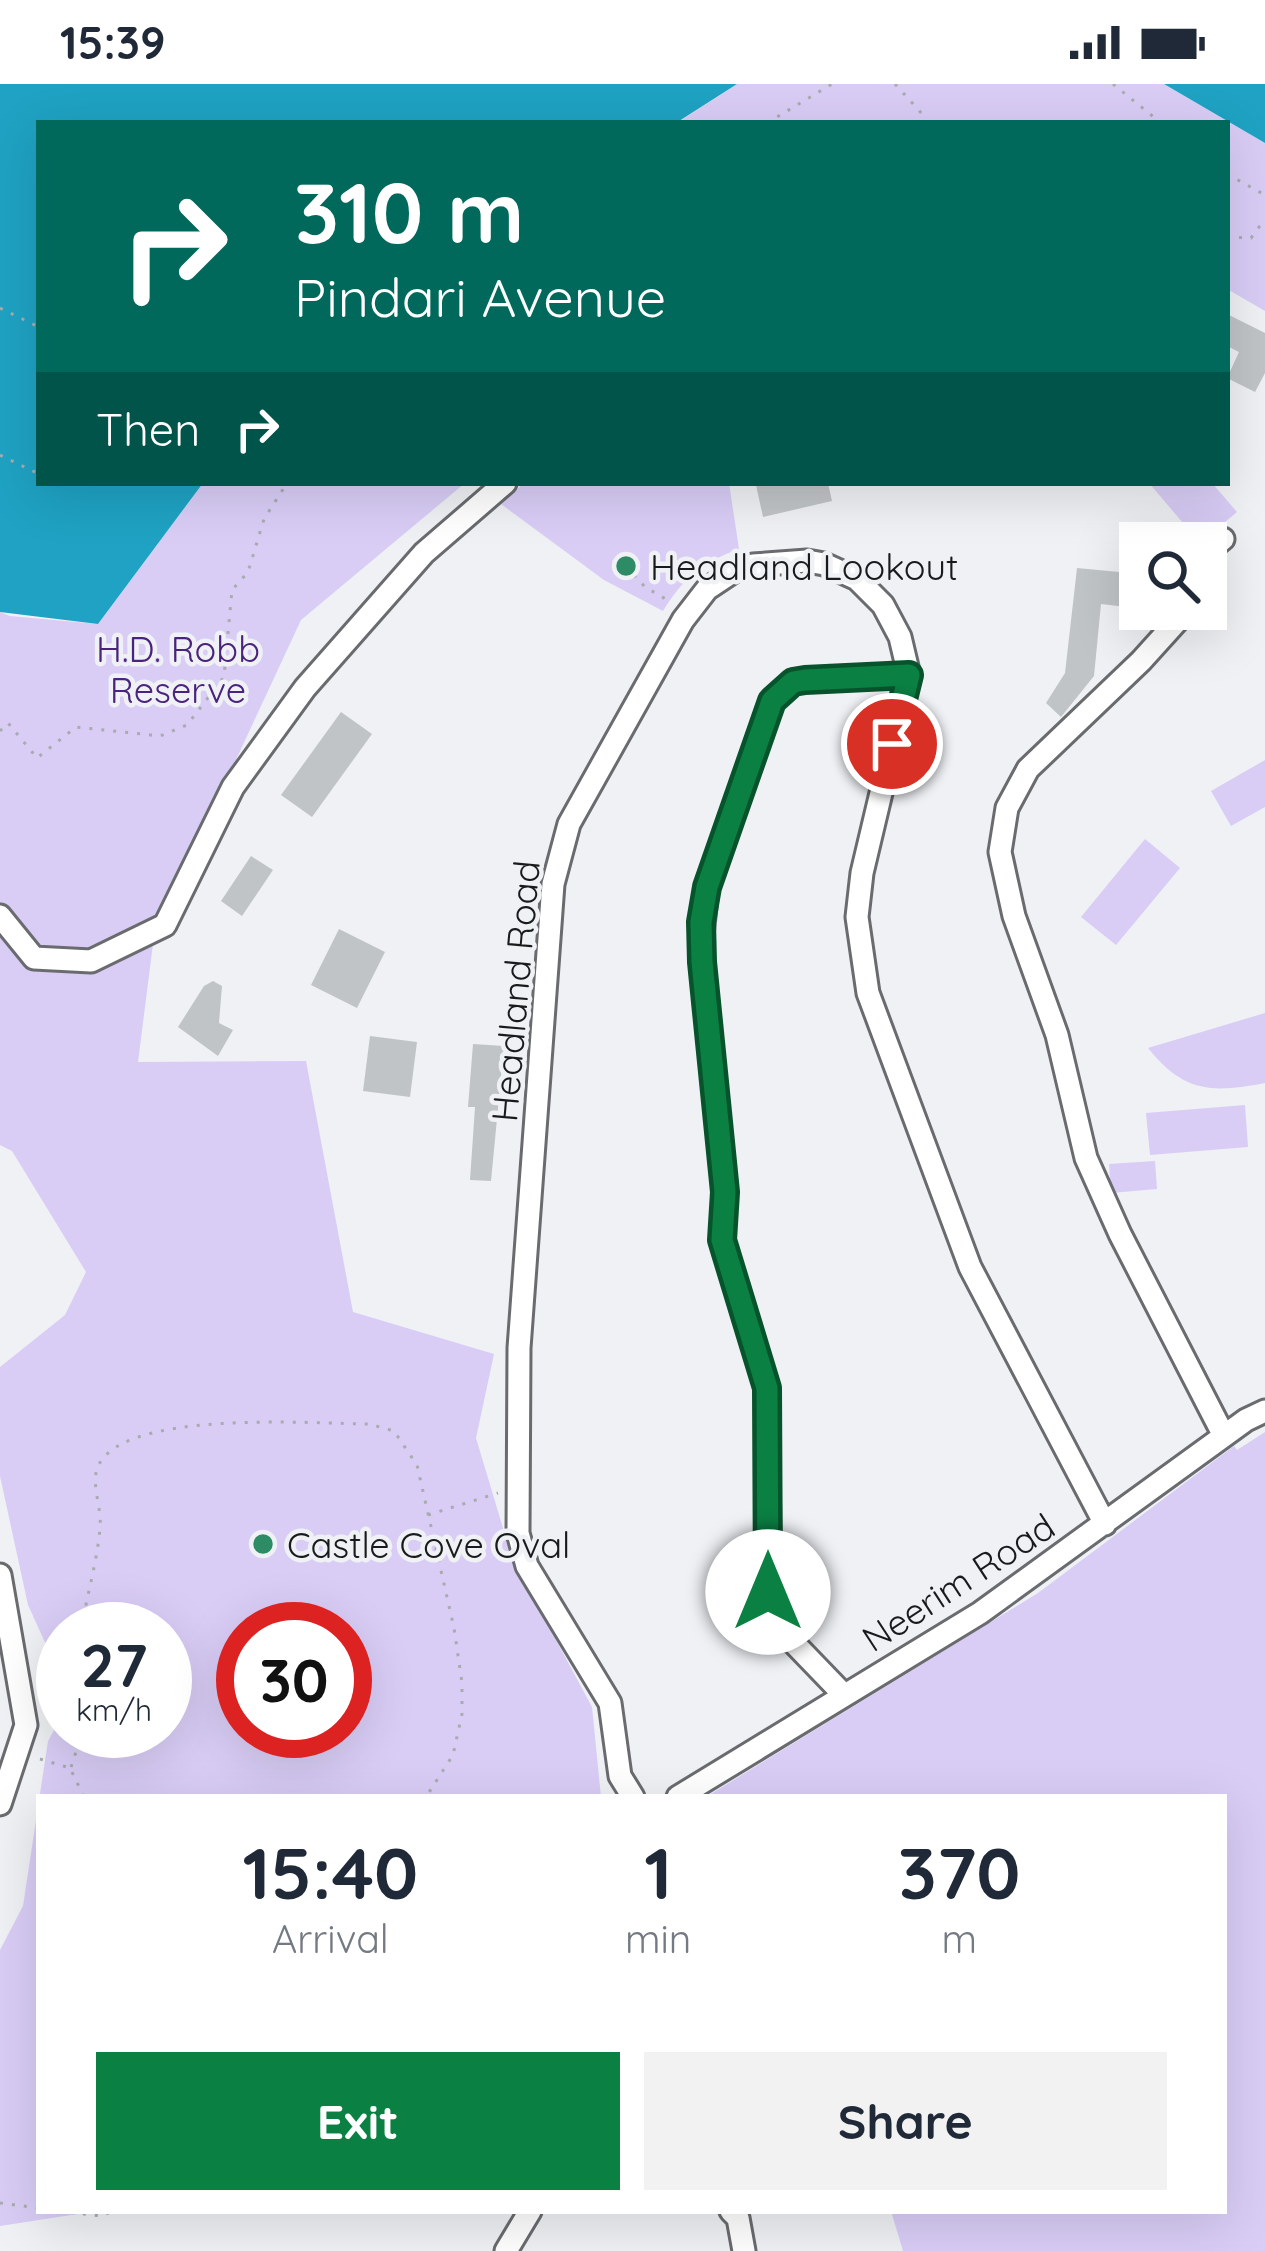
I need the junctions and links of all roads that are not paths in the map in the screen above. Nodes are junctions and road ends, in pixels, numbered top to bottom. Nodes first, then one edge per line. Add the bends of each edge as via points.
1 (502, 486) edge
2 (1169, 630) edge
3 (909, 675) junction
4 (0, 916) edge
5 (1265, 1411) edge
6 (1223, 1436) junction
7 (1105, 1524) junction
8 (0, 1575) edge
9 (843, 1694) junction
10 (631, 1794) edge
11 (683, 1794) edge
12 (0, 1804) edge
13 (528, 2214) edge
14 (733, 2214) edge
15 (506, 2251) edge
16 (744, 2251) edge

1 - 4 street via 424,553 305,688 233,787 164,925 92,962 34,958
2 - 6 street via 1028,770 1007,808 1000,852 1086,1158
3 - 7 street via 862,873 857,917 868,993 977,1281
3 - 9 street via 793,682 772,701 707,887 701,945 725,1192 722,1240 767,1388 770,1608
3 - 10 street, Headland Road via 883,605 857,579 788,560 734,571 688,613 569,824 554,884 519,1348 519,1547 610,1702 620,1776
5 - 6 street, Neerim Road
6 - 7 street, Neerim Road
7 - 9 street, Neerim Road via 980,1613
8 - 12 street via 26,1725
9 - 11 street, Neerim Road
13 - 15 street
14 - 16 street

